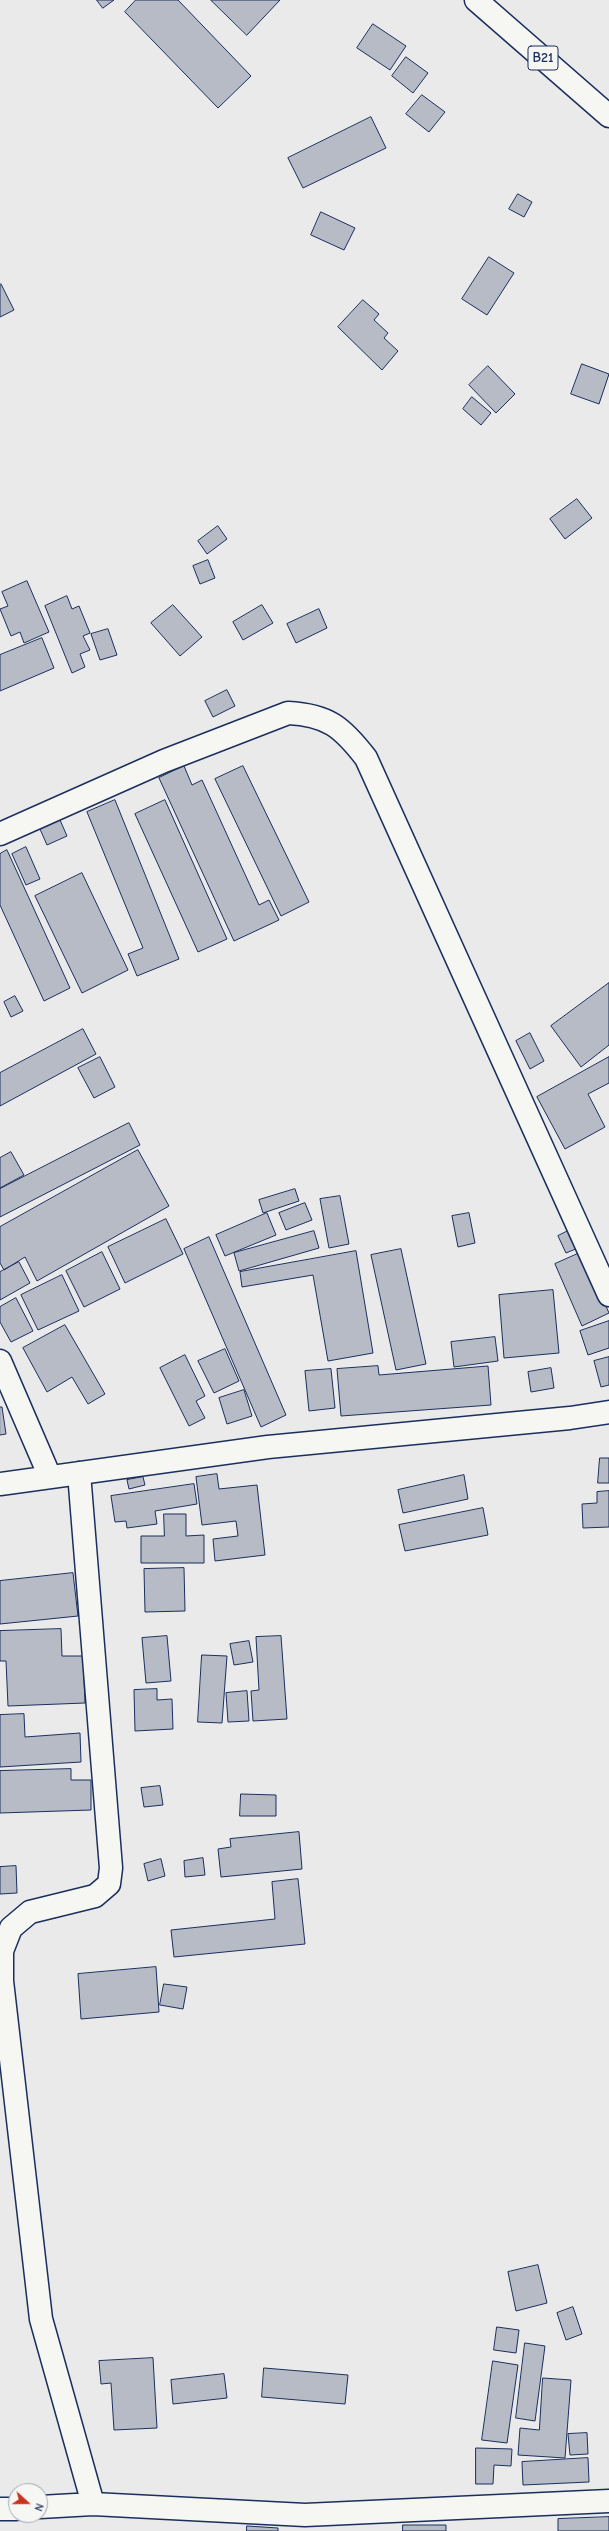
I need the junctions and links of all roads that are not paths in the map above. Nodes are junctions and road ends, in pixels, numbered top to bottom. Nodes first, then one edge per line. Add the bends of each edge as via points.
1 (476, 0) edge
2 (609, 116) edge
3 (0, 834) edge
4 (609, 1296) edge
5 (0, 1361) edge
6 (609, 1412) edge
7 (78, 1473) junction
8 (50, 1477) junction
9 (0, 1484) edge
10 (609, 2501) edge
11 (93, 2504) junction
12 (48, 2507) edge
13 (306, 2523) edge

1 - 2 main road, B21
3 - 4 main road via 164,761 288,713 309,714 328,720 349,735 366,758
5 - 8 main road
6 - 7 main road via 268,1447
7 - 8 main road
7 - 11 main road via 111,1868 109,1884 95,1896 30,1912 11,1928 2,1951 2,1981 41,2319
8 - 9 main road
10 - 13 main road
11 - 12 main road
11 - 13 main road

